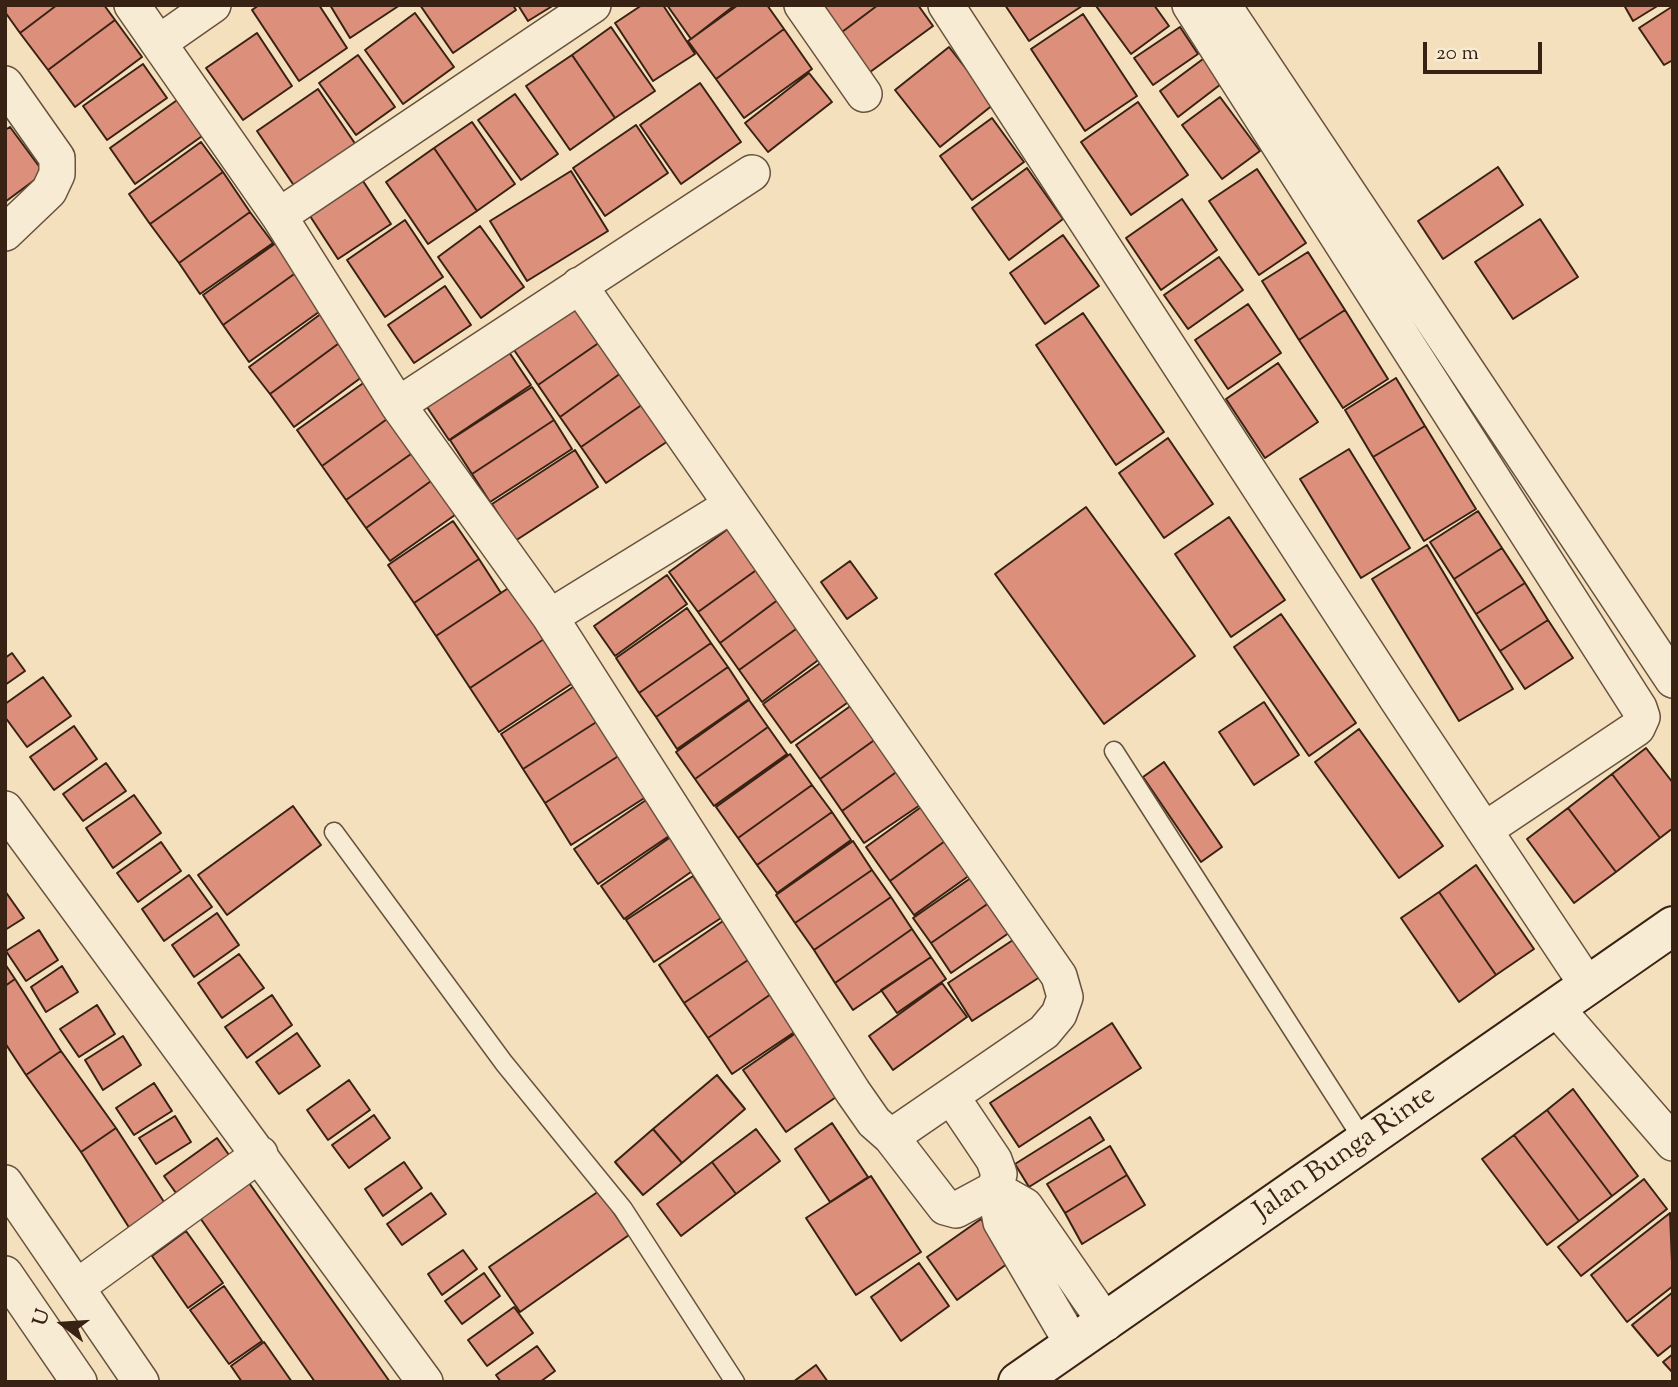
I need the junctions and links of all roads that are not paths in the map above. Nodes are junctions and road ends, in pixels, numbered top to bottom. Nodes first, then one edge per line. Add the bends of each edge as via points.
1 (132, 5) edge
2 (213, 5) edge
3 (593, 5) edge
4 (802, 5) edge
5 (946, 5) edge
6 (1190, 5) edge
7 (1223, 5) edge
8 (160, 42) junction
9 (5, 84) edge
10 (864, 94) dead end
11 (752, 173) dead end
12 (279, 216) junction
13 (5, 233) edge
14 (579, 285) junction
15 (398, 405) junction
16 (730, 506) junction
17 (550, 617) junction
18 (1673, 680) edge
19 (1114, 751) dead end
20 (5, 809) edge
21 (1486, 829) junction
22 (334, 832) dead end
23 (1673, 926) edge
24 (1588, 986) junction
25 (1556, 1008) junction
26 (951, 1096) junction
27 (891, 1138) junction
28 (1364, 1142) junction
29 (1673, 1143) edge
30 (260, 1154) junction
31 (5, 1184) edge
32 (995, 1189) junction
33 (5, 1274) edge
34 (77, 1287) junction
35 (1105, 1323) junction
36 (1072, 1343) junction
37 (79, 1382) edge
38 (141, 1382) edge
39 (425, 1382) edge
40 (734, 1382) edge
41 (1017, 1382) edge

1 - 8 street
2 - 8 street
3 - 12 street
4 - 10 street
5 - 21 street
6 - 21 street via 1639,708 1642,717 1637,728
7 - 18 street
8 - 12 street
9 - 13 street via 57,158 57,174 49,191
11 - 14 street
12 - 15 street
14 - 15 street
14 - 16 street
15 - 17 street
16 - 17 street
16 - 26 street via 1059,976 1065,997 1059,1014 1044,1032
17 - 27 street via 853,1092
19 - 28 lane
20 - 30 street
21 - 24 street
22 - 40 lane via 504,1063 623,1209
23 - 24 street, Jalan Bunga Rinte
24 - 25 street, Jalan Bunga Rinte
25 - 28 street, Jalan Bunga Rinte
25 - 29 street
26 - 27 street
26 - 32 street via 994,1160 999,1174
27 - 32 street via 945,1208 956,1210
28 - 35 street, Jalan Bunga Rinte
30 - 34 street
30 - 39 street
31 - 34 street
32 - 35 street via 1025,1206
32 - 36 street via 1001,1223
33 - 37 street
34 - 38 street
35 - 36 street, Jalan Bunga Rinte
36 - 41 street, Jalan Bunga Rinte

